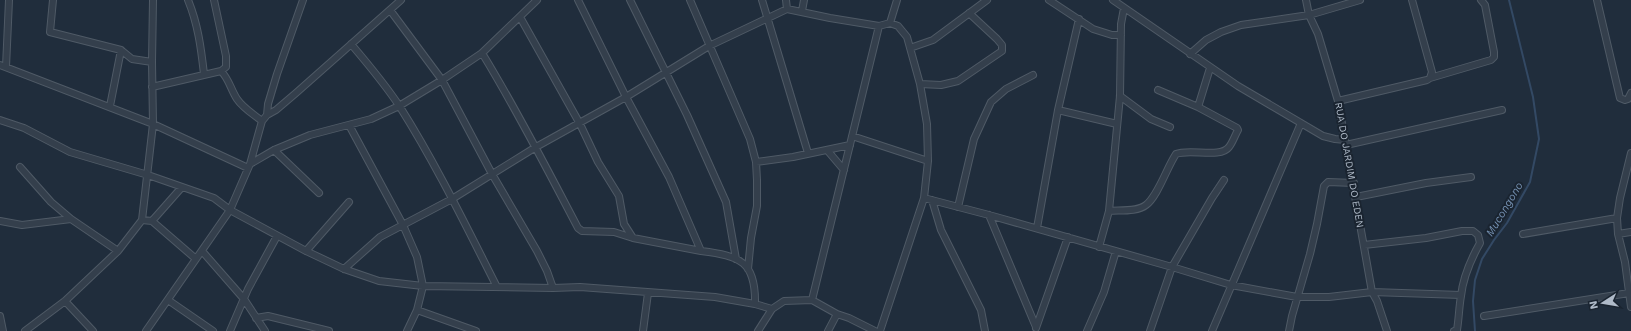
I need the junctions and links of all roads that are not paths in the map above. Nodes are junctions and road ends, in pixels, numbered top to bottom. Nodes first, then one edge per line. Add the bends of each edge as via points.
1 (9, 0) edge
2 (53, 0) edge
3 (153, 0) edge
4 (188, 0) edge
5 (214, 0) edge
6 (303, 0) edge
7 (401, 0) edge
8 (537, 0) edge
9 (578, 0) edge
10 (630, 0) edge
11 (690, 0) edge
12 (762, 0) edge
13 (786, 0) edge
14 (804, 0) edge
15 (897, 0) edge
16 (987, 0) edge
17 (1049, 0) edge
18 (1112, 0) edge
19 (1306, 0) edge
20 (1360, 0) edge
21 (1412, 0) edge
22 (1482, 0) edge
23 (1597, 0) edge
24 (1124, 8) junction
25 (787, 9) junction
26 (390, 10) junction
27 (802, 11) junction
28 (969, 13) junction
29 (1309, 15) junction
30 (520, 17) junction
31 (768, 17) junction
32 (1079, 20) junction
33 (890, 23) junction
34 (879, 26) junction
35 (1121, 35) junction
36 (351, 44) junction
37 (709, 46) junction
38 (910, 48) junction
39 (121, 50) junction
40 (482, 53) junction
41 (1190, 54) junction
42 (152, 62) junction
43 (3, 66) edge
44 (1210, 68) junction
45 (221, 71) junction
46 (665, 72) junction
47 (204, 74) junction
48 (1033, 74) dead end
49 (1430, 78) junction
50 (442, 80) junction
51 (920, 84) junction
52 (152, 87) junction
53 (1158, 90) dead end
54 (1631, 93) edge
55 (1120, 96) junction
56 (626, 97) junction
57 (1338, 101) junction
58 (110, 106) junction
59 (399, 106) junction
60 (1198, 107) junction
61 (1058, 110) junction
62 (1502, 110) dead end
63 (267, 115) junction
64 (0, 120) edge
65 (262, 120) junction
66 (1301, 123) junction
67 (154, 124) junction
68 (580, 124) junction
69 (1117, 124) junction
70 (349, 125) junction
71 (1170, 127) dead end
72 (852, 136) junction
73 (1346, 142) junction
74 (850, 145) junction
75 (536, 147) junction
76 (274, 150) junction
77 (827, 150) junction
78 (808, 153) junction
79 (1631, 153) edge
80 (928, 160) junction
81 (756, 162) junction
82 (249, 166) junction
83 (20, 167) dead end
84 (844, 170) junction
85 (492, 174) junction
86 (148, 175) junction
87 (1470, 177) dead end
88 (1224, 180) dead end
89 (1354, 184) junction
90 (182, 187) junction
91 (319, 193) dead end
92 (1356, 197) junction
93 (924, 198) junction
94 (452, 199) junction
95 (932, 200) junction
96 (348, 202) dead end
97 (958, 206) junction
98 (230, 210) junction
99 (1109, 211) junction
100 (989, 215) junction
101 (1617, 218) junction
102 (71, 219) junction
103 (142, 220) junction
104 (0, 221) edge
105 (152, 221) junction
106 (403, 225) junction
107 (1037, 228) junction
108 (1631, 232) edge
109 (1523, 234) dead end
110 (1618, 234) junction
111 (277, 236) junction
112 (1068, 237) junction
113 (633, 238) junction
114 (1364, 245) junction
115 (1099, 247) junction
116 (118, 251) junction
117 (202, 251) junction
118 (306, 251) junction
119 (701, 251) junction
120 (1116, 251) junction
121 (196, 259) junction
122 (736, 259) junction
123 (1172, 266) junction
124 (344, 269) junction
125 (748, 269) junction
126 (1231, 285) junction
127 (423, 286) junction
128 (497, 287) junction
129 (553, 288) junction
130 (1372, 292) junction
131 (648, 293) junction
132 (1629, 293) junction
133 (1461, 295) junction
134 (1297, 297) junction
135 (244, 299) junction
136 (168, 300) junction
137 (812, 300) junction
138 (65, 301) junction
139 (755, 304) junction
140 (1631, 307) edge
141 (772, 309) junction
142 (417, 310) junction
143 (837, 314) junction
144 (0, 316) edge
145 (1484, 316) dead end
146 (256, 318) junction
147 (1036, 329) edge
148 (3, 331) edge
149 (25, 331) edge
150 (93, 331) edge
151 (146, 331) edge
152 (213, 331) edge
153 (230, 331) edge
154 (265, 331) edge
155 (328, 331) edge
156 (406, 331) edge
157 (476, 331) edge
158 (643, 331) edge
159 (758, 331) edge
160 (828, 331) edge
161 (876, 331) edge
162 (880, 331) edge
163 (985, 331) edge
164 (1087, 331) edge
165 (1150, 331) edge
166 (1212, 331) edge
167 (1289, 331) edge
168 (1387, 331) edge
169 (1454, 331) edge

1 - 43 street
2 - 39 street via 50,32
3 - 42 street
4 - 47 street via 201,43
5 - 45 street via 226,56 226,66
6 - 63 street via 277,74
7 - 26 street
8 - 30 street
9 - 56 street
10 - 46 street
11 - 37 street
12 - 31 street
13 - 25 street
14 - 27 street
15 - 33 street
16 - 28 street
17 - 32 street
18 - 24 street
19 - 29 street, RUA DO JARDIM DO EDEN
20 - 29 street
21 - 49 street via 1432,72
22 - 49 street via 1494,58
23 - 54 street via 1620,98 1628,99
24 - 35 street
24 - 41 street
25 - 27 street
25 - 31 street
26 - 36 street
26 - 50 street
27 - 34 street
28 - 38 street via 933,40
28 - 51 street via 997,39 1002,51 958,81 941,85
29 - 41 street via 1241,26 1221,32 1206,40
29 - 57 street, RUA DO JARDIM DO EDEN via 1318,34
30 - 40 street
30 - 68 street
31 - 37 street
31 - 78 street
32 - 35 street via 1093,30
32 - 61 street
33 - 34 street
33 - 38 street via 898,26 907,37
34 - 72 street
35 - 55 street
36 - 59 street
36 - 63 street
37 - 46 street
37 - 81 street via 750,139
38 - 51 street
39 - 42 street via 132,59
39 - 58 street
40 - 50 street
40 - 75 street
41 - 44 street
42 - 52 street
43 - 58 street
44 - 60 street
44 - 66 street
45 - 47 street
45 - 65 street via 238,99
46 - 56 street
46 - 122 street via 726,202
47 - 52 street
48 - 97 street via 1006,89 991,102 974,139
49 - 57 street
50 - 59 street
50 - 85 street
51 - 80 street via 927,124
52 - 67 street
53 - 60 street
55 - 69 street
55 - 71 street via 1151,119
56 - 68 street
56 - 119 street via 669,177
57 - 73 street, RUA DO JARDIM DO EDEN
58 - 67 street
59 - 70 street via 371,119
59 - 94 street
60 - 99 street via 1237,128 1229,147 1216,153 1183,151 1176,154 1153,198 1145,206
61 - 69 street
61 - 107 street
62 - 73 street
63 - 65 street
64 - 86 street via 24,128 70,152
65 - 82 street
66 - 73 street via 1323,136
66 - 126 street
67 - 82 street
67 - 86 street
68 - 75 street
68 - 113 street via 598,162 619,196 624,224
69 - 99 street
70 - 76 street via 310,135
70 - 106 street
72 - 74 street
72 - 80 street
73 - 89 street, RUA DO JARDIM DO EDEN
74 - 77 street
74 - 84 street
75 - 85 street
75 - 113 street via 578,228 582,231 614,232
76 - 82 street
76 - 91 street
77 - 78 street
77 - 84 street
78 - 81 street
79 - 101 street
80 - 93 street
81 - 125 street via 757,206
82 - 98 street
83 - 102 street via 51,202
84 - 137 street
85 - 94 street
85 - 129 street via 537,251
86 - 90 street
86 - 103 street
87 - 92 street
88 - 123 street
89 - 92 street, RUA DO JARDIM DO EDEN
89 - 134 street via 1328,182 1324,186 1318,224
90 - 98 street via 214,198
90 - 105 street
92 - 114 street, RUA DO JARDIM DO EDEN
93 - 95 street
93 - 162 street
94 - 106 street
94 - 128 street
95 - 97 street
95 - 163 street via 941,230 980,310
96 - 118 street
97 - 100 street
98 - 111 street
98 - 117 street
99 - 115 street
100 - 107 street
100 - 147 street
101 - 109 street
101 - 110 street
102 - 104 street via 22,225
102 - 116 street
103 - 105 street
103 - 116 street
105 - 121 street
106 - 124 street via 380,237
106 - 127 street via 417,256
107 - 112 street
108 - 110 street
110 - 132 street
111 - 118 street
111 - 135 street
112 - 115 street
112 - 147 street
113 - 119 street
114 - 130 street, RUA DO JARDIM DO EDEN
114 - 133 street via 1473,231 1478,235 1480,244 1473,256
115 - 120 street
116 - 138 street
117 - 121 street
117 - 135 street
118 - 124 street
119 - 122 street via 719,253
120 - 123 street
120 - 164 street via 1104,292
121 - 136 street
122 - 125 street
123 - 126 street
123 - 165 street
124 - 127 street via 379,281
125 - 139 street via 753,277
126 - 134 street
126 - 166 street
127 - 128 street
127 - 142 street
128 - 129 street
129 - 131 street via 580,287
130 - 133 street
130 - 134 street via 1329,297
130 - 168 street, RUA DO JARDIM DO EDEN
131 - 139 street via 715,297
131 - 158 street
132 - 140 street
132 - 145 street
133 - 169 street via 1459,321
134 - 167 street
135 - 146 street
135 - 153 street
136 - 151 street
136 - 152 street
137 - 141 street via 784,301
137 - 143 street
138 - 149 street
138 - 150 street
139 - 141 street
141 - 159 street
142 - 156 street
142 - 157 street
143 - 160 street
143 - 161 street
144 - 148 street
146 - 154 street
146 - 155 street via 268,316

